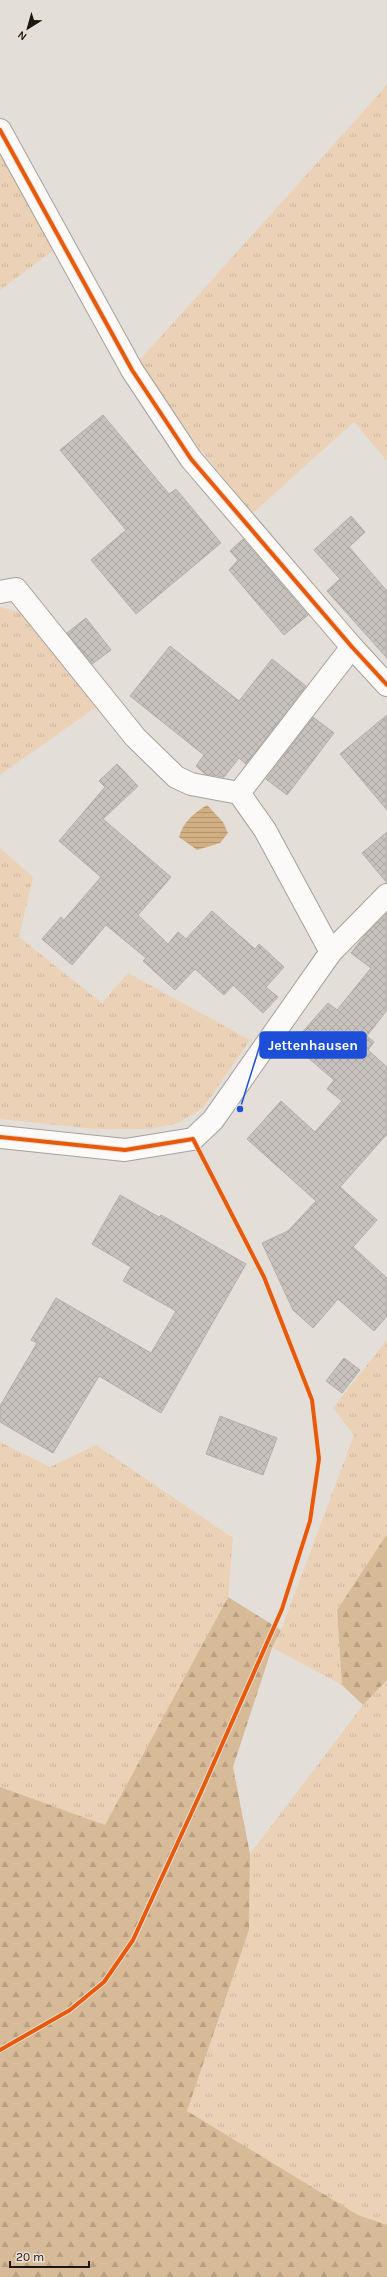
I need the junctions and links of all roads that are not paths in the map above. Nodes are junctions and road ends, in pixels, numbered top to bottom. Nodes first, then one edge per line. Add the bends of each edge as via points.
1 (0, 130) edge
2 (0, 592) edge
3 (352, 647) junction
4 (387, 684) edge
5 (239, 793) junction
6 (387, 895) edge
7 (331, 952) junction
8 (0, 1137) edge

1 - 3 street via 132,370 191,459
2 - 5 street via 16,589 135,737 176,777 191,784
3 - 4 street
3 - 5 street
5 - 7 street via 265,830
6 - 7 street
7 - 8 street via 213,1120 193,1139 125,1150

